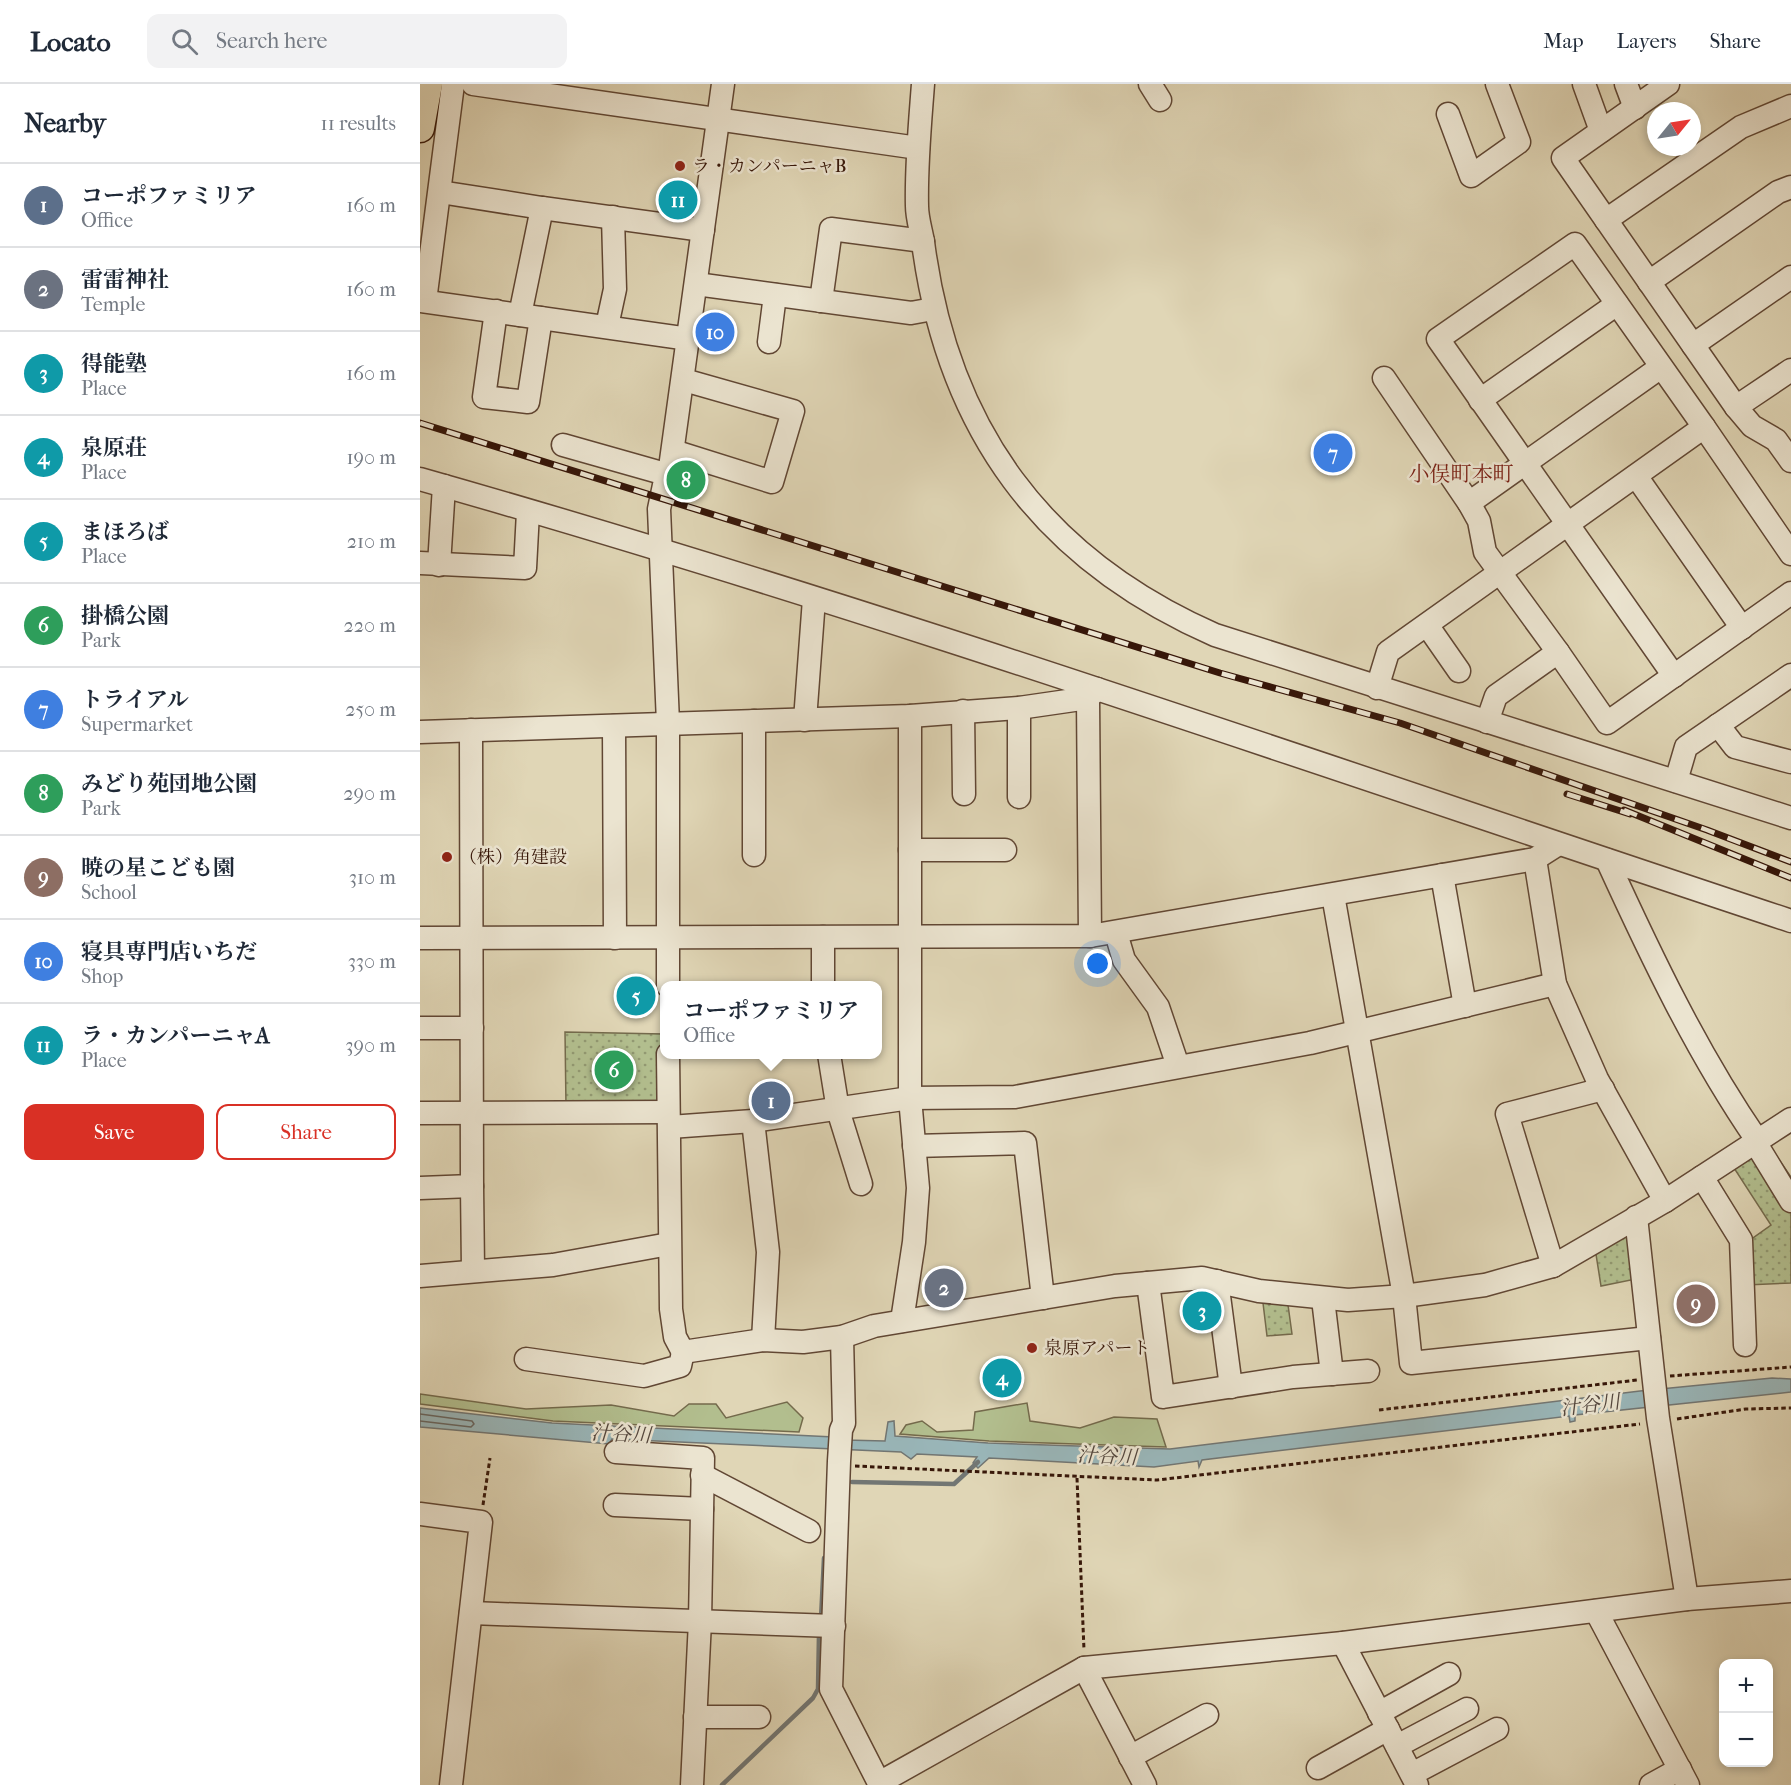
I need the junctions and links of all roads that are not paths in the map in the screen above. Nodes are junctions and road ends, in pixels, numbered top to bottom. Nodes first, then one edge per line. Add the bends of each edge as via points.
1 (428, 84) edge
2 (453, 84) edge
3 (473, 84) edge
4 (723, 84) edge
5 (923, 84) edge
6 (1497, 84) edge
7 (1584, 84) edge
8 (1626, 84) edge
9 (1668, 84) edge
10 (1791, 106) edge
11 (1635, 108) junction
12 (1448, 114) dead end
13 (718, 118) junction
14 (420, 128) edge
15 (1601, 131) junction
16 (918, 148) junction
17 (1791, 187) edge
18 (440, 192) junction
19 (542, 208) junction
20 (613, 218) junction
21 (1606, 220) junction
22 (703, 230) junction
23 (923, 241) junction
24 (1791, 277) edge
25 (1649, 282) junction
26 (696, 284) junction
27 (775, 295) junction
28 (422, 301) edge
29 (820, 301) junction
30 (1617, 304) junction
31 (933, 309) junction
32 (496, 311) junction
33 (531, 316) junction
34 (607, 326) junction
35 (689, 339) junction
36 (769, 342) dead end
37 (1693, 345) junction
38 (1661, 367) junction
39 (1791, 370) edge
40 (1384, 378) dead end
41 (684, 380) junction
42 (1480, 400) junction
43 (1736, 406) junction
44 (1704, 428) junction
45 (563, 445) dead end
46 (673, 451) junction
47 (1791, 461) edge
48 (1525, 464) junction
49 (669, 475) junction
50 (1636, 476) junction
51 (420, 479) edge
52 (444, 486) junction
53 (1469, 503) junction
54 (528, 512) junction
55 (1567, 525) junction
56 (659, 550) junction
57 (1791, 554) edge
58 (429, 564) edge
59 (1500, 573) junction
60 (1791, 593) edge
61 (813, 599) junction
62 (1427, 625) junction
63 (1742, 628) junction
64 (1558, 652) junction
65 (1459, 671) dead end
66 (1791, 675) edge
67 (1674, 676) junction
68 (1377, 688) junction
69 (1093, 693) junction
70 (1019, 708) junction
71 (963, 711) junction
72 (910, 716) junction
73 (805, 720) junction
74 (754, 722) junction
75 (1488, 722) junction
76 (668, 723) junction
77 (1718, 725) junction
78 (614, 726) junction
79 (471, 730) junction
80 (420, 732) edge
81 (1791, 762) edge
82 (1676, 782) junction
83 (964, 794) dead end
84 (1019, 797) dead end
85 (1791, 818) edge
86 (1557, 845) junction
87 (910, 850) junction
88 (1005, 850) dead end
89 (754, 855) dead end
90 (1535, 859) junction
91 (1607, 860) junction
92 (1442, 875) junction
93 (1333, 895) junction
94 (1791, 921) edge
95 (1116, 933) junction
96 (1090, 936) junction
97 (668, 937) junction
98 (822, 937) junction
99 (420, 938) edge
100 (470, 938) junction
101 (615, 938) junction
102 (910, 938) junction
103 (668, 981) edge
104 (823, 981) edge
105 (1555, 984) junction
106 (1465, 1006) junction
107 (420, 1028) edge
108 (471, 1028) junction
109 (1358, 1031) junction
110 (668, 1059) edge
111 (830, 1059) edge
112 (1178, 1066) junction
113 (1603, 1089) junction
114 (910, 1098) junction
115 (838, 1110) junction
116 (472, 1112) junction
117 (420, 1113) edge
118 (669, 1119) junction
119 (1791, 1119) edge
120 (753, 1121) junction
121 (1756, 1141) junction
122 (914, 1146) junction
123 (1702, 1177) junction
124 (861, 1184) dead end
125 (472, 1186) junction
126 (420, 1188) edge
127 (1665, 1201) junction
128 (1791, 1201) edge
129 (1636, 1217) junction
130 (669, 1244) junction
131 (1553, 1266) junction
132 (473, 1270) junction
133 (420, 1276) edge
134 (1217, 1281) junction
135 (1148, 1283) junction
136 (1404, 1296) junction
137 (1043, 1298) junction
138 (1323, 1299) junction
139 (902, 1321) junction
140 (842, 1337) junction
141 (1649, 1338) junction
142 (763, 1340) junction
143 (1745, 1344) dead end
144 (683, 1352) junction
145 (526, 1359) dead end
146 (1368, 1371) dead end
147 (1332, 1374) junction
148 (1231, 1387) junction
149 (616, 1452) dead end
150 (702, 1474) junction
151 (615, 1504) dead end
152 (702, 1509) junction
153 (420, 1514) edge
154 (809, 1531) dead end
155 (1791, 1591) edge
156 (1687, 1599) junction
157 (1596, 1611) junction
158 (471, 1612) junction
159 (700, 1621) junction
160 (834, 1626) junction
161 (1343, 1643) junction
162 (1084, 1668) junction
163 (1449, 1674) dead end
164 (1467, 1709) dead end
165 (1207, 1715) dead end
166 (695, 1717) junction
167 (759, 1718) dead end
168 (1388, 1729) junction
169 (1497, 1729) dead end
170 (1130, 1757) junction
171 (1318, 1768) dead end
172 (1684, 1777) edge
173 (1414, 1780) edge
174 (880, 1784) edge
175 (451, 1785) edge
176 (692, 1785) edge
177 (1145, 1785) edge
178 (1651, 1785) edge

1 - 14 main road
2 - 18 street
3 - 13 street
4 - 13 street
5 - 16 street
6 - 12 street via 1519,142 1471,176
7 - 15 street
8 - 11 street
9 - 11 street
10 - 21 street via 1741,127
11 - 15 street
13 - 16 street
13 - 22 street
15 - 21 street via 1563,158
16 - 23 street via 917,208
17 - 25 street via 1778,192
18 - 19 street
18 - 28 street
19 - 20 street
19 - 33 street
20 - 22 street
20 - 34 street via 615,289
21 - 25 street
22 - 26 street
23 - 29 street via 831,230
23 - 31 street
24 - 37 street
25 - 37 street
26 - 27 street
26 - 35 street
27 - 29 street
27 - 36 street
28 - 32 street
29 - 31 street via 911,313
30 - 38 street
30 - 42 street
30 - 42 street via 1575,244 1438,339
31 - 68 street via 961,392 987,442 1029,501 1080,552 1124,587 1188,623 1266,653
32 - 33 street
32 - 33 street via 484,397 528,402
33 - 34 street
34 - 35 street
35 - 41 street
37 - 43 street
38 - 44 street
38 - 48 street
39 - 43 street
40 - 53 street
41 - 46 street
41 - 46 street via 793,411 772,482
42 - 48 street
43 - 47 street via 1752,426 1776,440
44 - 50 street
44 - 57 street
45 - 49 street
46 - 49 street
48 - 53 street
48 - 55 street
49 - 56 street via 659,509
50 - 55 street
50 - 63 street
51 - 52 street
52 - 54 street
52 - 58 street
53 - 59 street via 1479,521 1485,552
54 - 56 street
54 - 58 street via 525,568
55 - 59 street
55 - 67 street
56 - 61 street
56 - 76 street
59 - 62 street
59 - 64 street
60 - 63 street
61 - 69 street
61 - 73 street
62 - 65 street
62 - 68 street via 1388,652
63 - 67 street
64 - 67 street via 1607,723
64 - 75 street via 1496,696
66 - 77 street
68 - 75 street
69 - 70 street
69 - 86 street
69 - 96 street
70 - 71 street
70 - 84 street
71 - 72 street
71 - 83 street
72 - 73 street
72 - 87 street
73 - 74 street
74 - 76 street
74 - 89 street
75 - 82 street
76 - 78 street
76 - 97 street
77 - 81 street via 1735,747
77 - 82 street via 1686,747
78 - 79 street
78 - 101 street
79 - 80 street
79 - 100 street
82 - 85 street
86 - 90 street
86 - 91 street
87 - 88 street
87 - 102 street
90 - 92 street
90 - 105 street
91 - 94 street
91 - 121 street via 1644,942 1714,1074
92 - 93 street
92 - 106 street
93 - 95 street
93 - 109 street
95 - 96 street
95 - 112 street via 1124,960 1158,1007
96 - 102 street
97 - 98 street
97 - 101 street
97 - 103 street
98 - 102 street
98 - 104 street
99 - 100 street
100 - 101 street
100 - 108 street
102 - 114 street
105 - 106 street
105 - 113 street
106 - 109 street
107 - 108 street
108 - 116 street
109 - 112 street
109 - 136 street
110 - 118 street
111 - 115 street
112 - 114 street via 1015,1097
113 - 127 street
113 - 131 street via 1507,1114
114 - 115 street
114 - 122 street
115 - 120 street
115 - 124 street
116 - 117 street
116 - 118 street
116 - 125 street
118 - 120 street
118 - 130 street
119 - 121 street
120 - 142 street via 768,1252
121 - 123 street
121 - 128 street
122 - 137 street via 1025,1143
122 - 139 street via 917,1199
123 - 127 street
123 - 143 street via 1741,1240
125 - 126 street
125 - 132 street
127 - 129 street
129 - 131 street
129 - 141 street
130 - 132 street via 553,1265
130 - 144 street via 675,1337
131 - 136 street via 1485,1285
132 - 133 street
134 - 135 street via 1202,1278
134 - 138 street
134 - 148 street
135 - 137 street
135 - 148 street via 1163,1397
136 - 138 street
136 - 141 street via 1411,1363
137 - 139 street
138 - 147 street
139 - 140 street
140 - 142 street via 802,1342
140 - 160 street via 844,1423 839,1463
141 - 156 street
142 - 144 street
144 - 145 street via 680,1366 644,1376
146 - 147 street
147 - 148 street
149 - 150 street via 702,1458
150 - 152 street
150 - 154 street
151 - 152 street
152 - 159 street
153 - 158 street via 481,1522
155 - 156 street
156 - 157 street
157 - 161 street
157 - 172 street
158 - 159 street
158 - 175 street
159 - 160 street
159 - 166 street
160 - 174 street via 831,1689
161 - 162 street
161 - 168 street
162 - 170 street
162 - 174 street
163 - 168 street
164 - 168 street
165 - 170 street
166 - 167 street
166 - 176 street
168 - 171 street
168 - 173 street
169 - 173 street
170 - 177 street
172 - 178 street

